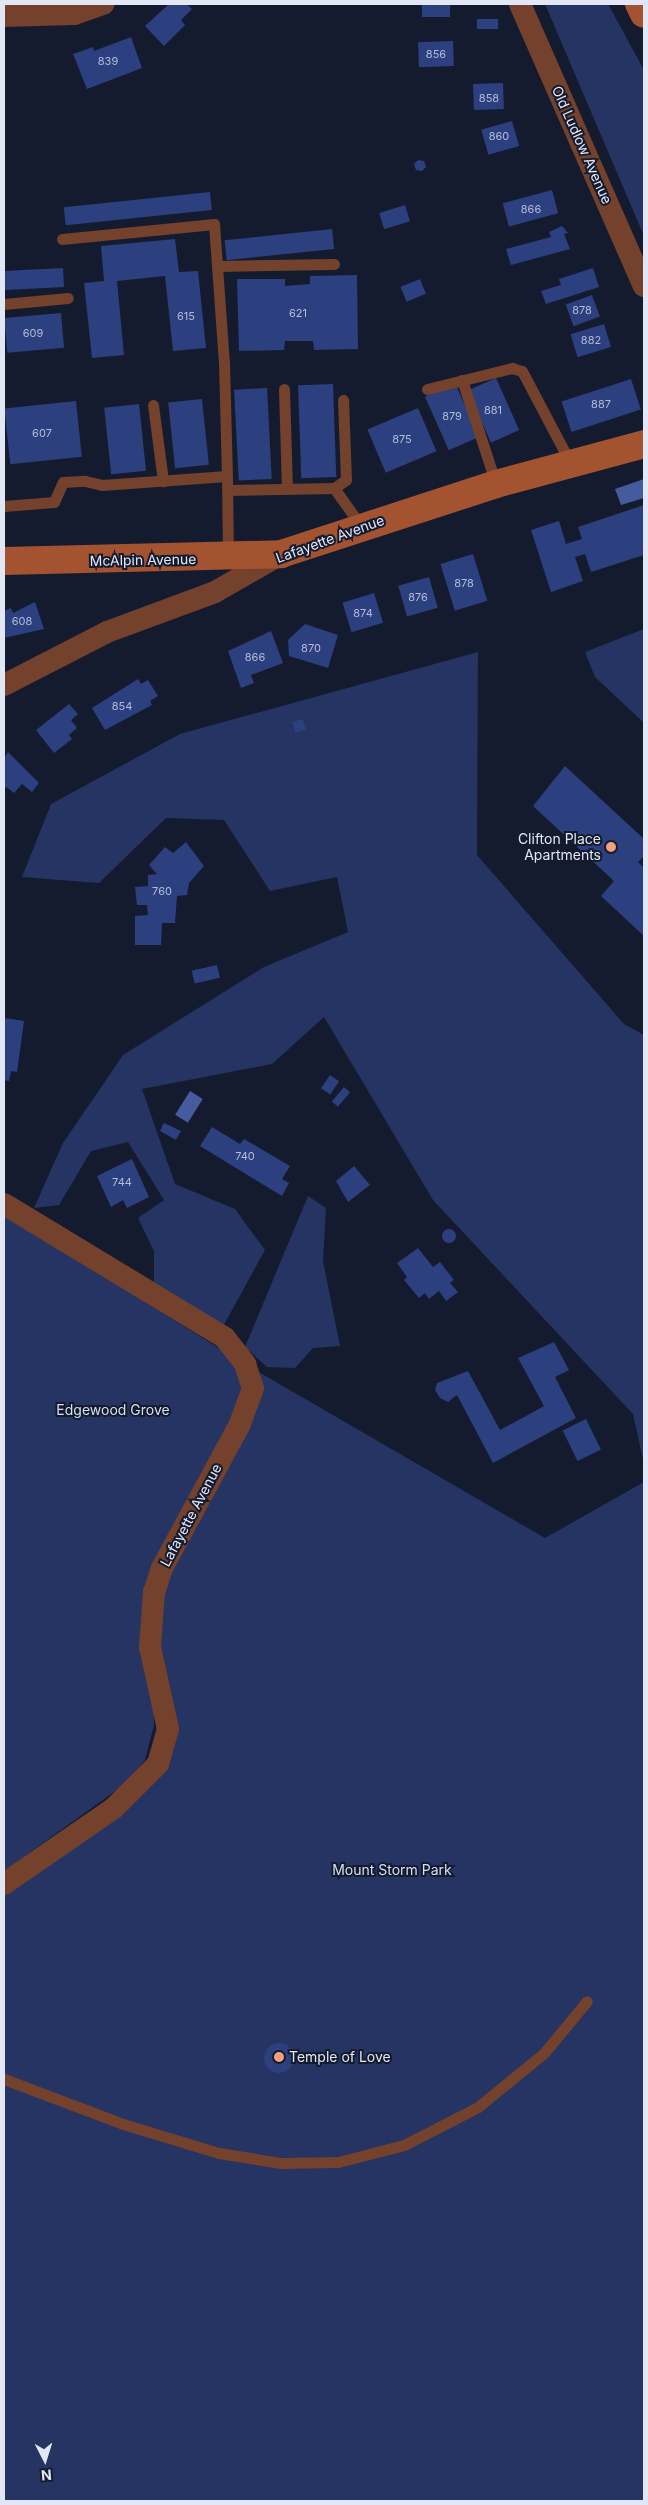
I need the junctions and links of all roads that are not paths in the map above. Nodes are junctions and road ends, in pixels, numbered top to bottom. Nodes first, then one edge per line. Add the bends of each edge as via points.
1 (103, 4) edge
2 (520, 4) edge
3 (639, 4) edge
4 (644, 14) edge
5 (4, 16) edge
6 (62, 239) dead end
7 (334, 264) dead end
8 (217, 266) junction
9 (644, 286) edge
10 (68, 298) dead end
11 (4, 304) edge
12 (462, 380) junction
13 (284, 389) dead end
14 (427, 389) dead end
15 (343, 400) dead end
16 (153, 405) dead end
17 (644, 444) edge
18 (571, 464) junction
19 (227, 476) junction
20 (163, 481) junction
21 (496, 484) junction
22 (287, 488) junction
23 (334, 488) junction
24 (228, 490) junction
25 (4, 506) edge
26 (361, 526) junction
27 (282, 554) junction
28 (228, 557) junction
29 (4, 561) edge
30 (4, 685) edge
31 (4, 1204) edge
32 (4, 1884) edge
33 (587, 2001) dead end
34 (4, 2079) edge

1 - 5 street via 74,14
2 - 9 street, Old Ludlow Avenue
3 - 4 street
6 - 8 lane via 214,224
7 - 8 lane
8 - 19 lane
10 - 11 lane
12 - 14 lane
12 - 18 lane via 512,368 522,371
12 - 21 lane
13 - 22 lane
15 - 23 lane via 346,480
16 - 20 lane
17 - 18 street, Lafayette Avenue
18 - 21 street, Lafayette Avenue
19 - 20 lane
19 - 24 lane
20 - 25 lane via 63,482 54,502
21 - 26 street, Lafayette Avenue
22 - 23 lane
22 - 24 lane
23 - 26 lane
24 - 28 lane
26 - 27 street, Lafayette Avenue
27 - 28 street, McAlpin Avenue
27 - 30 street, Lafayette Avenue via 215,592 107,632
28 - 29 street, McAlpin Avenue
31 - 32 street, Lafayette Avenue via 225,1338 245,1364 253,1388 240,1424 173,1546 154,1592 150,1646 168,1728 158,1764 114,1808
33 - 34 lane via 544,2053 478,2107 404,2145 338,2162 281,2163 219,2153 123,2124

